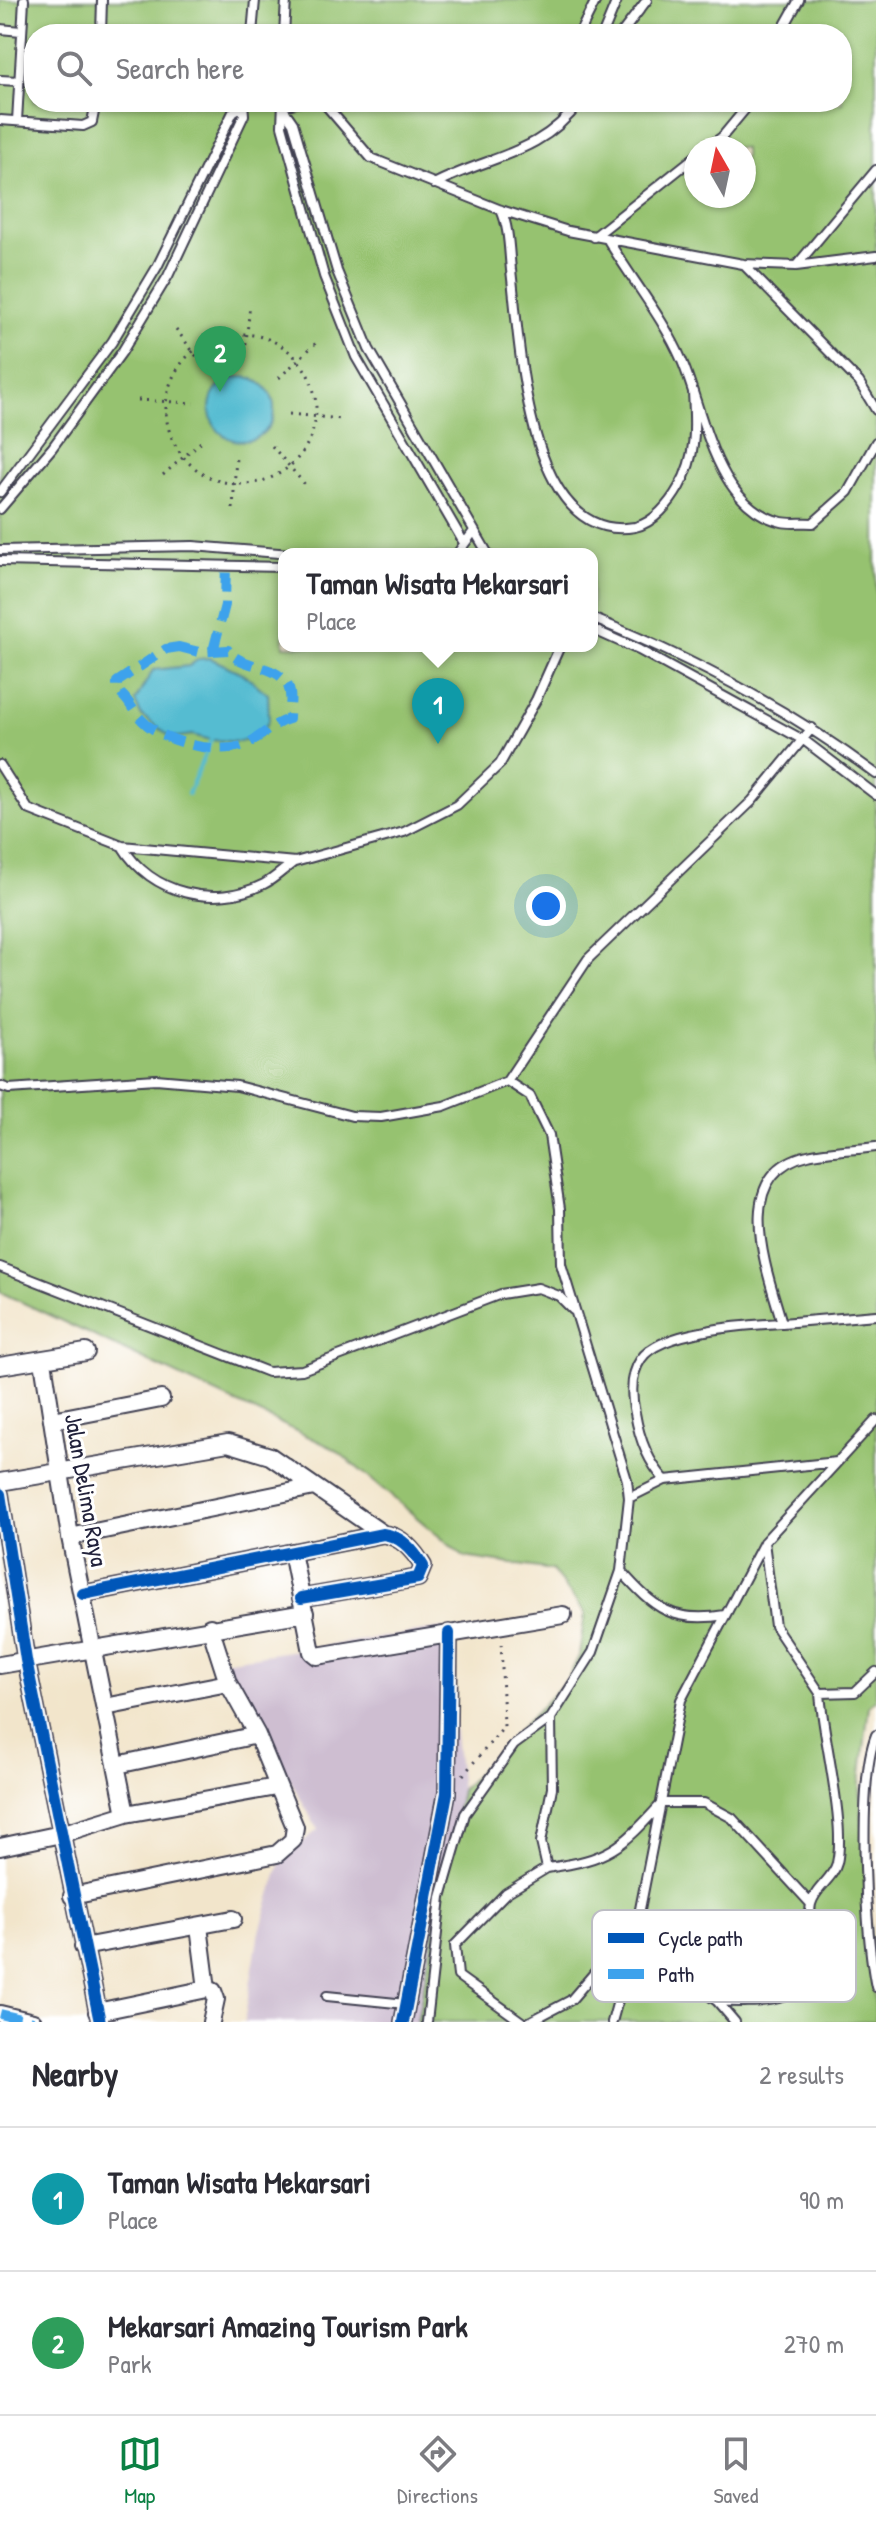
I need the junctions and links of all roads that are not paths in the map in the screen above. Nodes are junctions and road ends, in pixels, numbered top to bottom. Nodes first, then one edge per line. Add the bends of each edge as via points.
1 (24, 0) edge
2 (102, 0) edge
3 (255, 0) edge
4 (286, 0) edge
5 (596, 0) edge
6 (617, 0) edge
7 (647, 0) edge
8 (784, 0) edge
9 (796, 4) edge
10 (284, 21) joint
11 (101, 24) edge
12 (253, 24) edge
13 (285, 24) edge
14 (584, 24) edge
15 (607, 24) edge
16 (629, 24) edge
17 (785, 24) edge
18 (0, 29) edge
19 (21, 31) junction
20 (0, 80) edge
21 (18, 81) junction
22 (94, 112) edge
23 (233, 112) edge
24 (244, 112) edge
25 (283, 112) edge
26 (287, 112) edge
27 (332, 112) edge
28 (571, 112) edge
29 (743, 112) edge
30 (0, 120) edge
31 (17, 121) junction
32 (723, 136) edge
33 (684, 166) edge
34 (876, 170) edge
35 (434, 184) junction
36 (501, 210) junction
37 (594, 237) junction
38 (608, 240) junction
39 (876, 256) edge
40 (743, 264) junction
41 (796, 266) junction
42 (693, 392) junction
43 (876, 410) edge
44 (876, 442) edge
45 (0, 492) edge
46 (0, 509) edge
47 (474, 531) junction
48 (464, 543) junction
49 (461, 548) edge
50 (484, 548) edge
51 (0, 550) edge
52 (278, 553) edge
53 (0, 561) edge
54 (278, 567) edge
55 (598, 621) edge
56 (598, 632) edge
57 (557, 652) edge
58 (812, 728) junction
59 (805, 741) junction
60 (0, 765) edge
61 (876, 774) edge
62 (876, 795) edge
63 (122, 846) junction
64 (295, 862) junction
65 (507, 1081) junction
66 (0, 1086) edge
67 (876, 1147) edge
68 (0, 1267) edge
69 (573, 1310) junction
70 (876, 1315) edge
71 (782, 1323) junction
72 (86, 1352) dead end
73 (43, 1361) junction
74 (0, 1366) edge
75 (161, 1399) dead end
76 (53, 1420) junction
77 (876, 1420) edge
78 (837, 1462) junction
79 (60, 1474) junction
80 (665, 1480) junction
81 (0, 1482) edge
82 (314, 1487) junction
83 (0, 1494) edge
84 (629, 1498) junction
85 (383, 1534) junction
86 (70, 1537) junction
87 (764, 1542) junction
88 (292, 1552) junction
89 (621, 1571) junction
90 (83, 1594) junction
91 (303, 1606) junction
92 (563, 1615) dead end
93 (725, 1615) junction
94 (210, 1627) junction
95 (449, 1633) junction
96 (94, 1647) junction
97 (26, 1660) junction
98 (0, 1665) edge
99 (876, 1672) edge
100 (228, 1683) junction
101 (820, 1693) junction
102 (105, 1707) junction
103 (551, 1718) junction
104 (257, 1735) junction
105 (876, 1735) edge
106 (117, 1765) junction
107 (276, 1787) junction
108 (662, 1803) junction
109 (126, 1814) junction
110 (61, 1834) junction
111 (0, 1847) edge
112 (547, 1868) junction
113 (72, 1896) junction
114 (811, 1904) junction
115 (640, 1910) edge
116 (812, 1910) edge
117 (233, 1919) dead end
118 (199, 1926) junction
119 (83, 1947) junction
120 (592, 1976) edge
121 (876, 1987) edge
122 (207, 1989) junction
123 (327, 1996) dead end
124 (617, 2002) edge
125 (718, 2002) edge
126 (734, 2002) edge
127 (760, 2002) edge
128 (407, 2004) junction
129 (0, 2014) edge
130 (99, 2017) edge
131 (33, 2022) edge
132 (211, 2022) edge
133 (403, 2022) edge
134 (427, 2022) edge
135 (522, 2022) edge
136 (529, 2022) edge
137 (612, 2022) edge
138 (735, 2022) edge

1 - 19 lane
2 - 11 lane
3 - 12 lane
4 - 10 lane
5 - 14 lane
6 - 15 lane
7 - 16 lane
8 - 9 lane
9 - 17 lane
10 - 13 lane
18 - 19 lane
19 - 21 lane
20 - 21 lane
21 - 31 lane
22 - 31 lane via 92,122 83,126
23 - 45 lane via 157,267 112,342
24 - 46 lane via 168,276 122,352
25 - 48 lane via 282,126 324,276 356,357
26 - 47 lane via 337,271 369,349
27 - 35 lane via 371,158
28 - 35 lane via 549,136
29 - 32 lane
30 - 31 lane
33 - 37 lane
34 - 41 lane
35 - 36 lane
36 - 37 lane
36 - 42 lane via 536,432 563,499 583,516 622,529 641,526 659,514 689,466 696,438
37 - 38 lane
38 - 40 lane
38 - 42 lane via 681,359
39 - 41 lane
40 - 41 lane
40 - 43 lane via 859,382
42 - 44 lane via 738,495 761,514 782,522 813,523 833,508
47 - 48 lane
47 - 50 lane
48 - 49 lane
51 - 52 lane via 193,546
53 - 54 lane
55 - 58 lane
56 - 59 lane
57 - 64 lane via 500,764 457,805 404,832
58 - 59 lane
58 - 61 lane
59 - 62 lane
59 - 65 lane via 752,801 588,959
60 - 63 lane via 28,809
63 - 64 lane
63 - 64 lane via 133,864 154,879 199,897 226,896 264,884
65 - 66 lane via 444,1106 381,1117 352,1116 237,1086 172,1080
65 - 69 lane via 530,1096 549,1135 560,1209 561,1264
67 - 71 lane via 805,1155 781,1168 762,1196 758,1236
68 - 69 lane via 268,1372 302,1370 501,1294 538,1288 559,1296
69 - 84 lane
70 - 71 lane
71 - 80 lane via 733,1325 668,1341 642,1356 633,1375 637,1428
72 - 73 street
73 - 74 street
73 - 76 street, Jalan Delima Raya
75 - 76 street
76 - 79 street, Jalan Delima Raya
77 - 78 lane
78 - 80 lane
78 - 87 lane
79 - 81 street
79 - 82 street via 228,1443 270,1456
79 - 86 street, Jalan Delima Raya
80 - 84 lane
82 - 85 street
82 - 86 street
83 - 97 street
84 - 89 lane
85 - 88 street
85 - 91 street via 394,1535 415,1553 423,1566 418,1578
86 - 90 street, Jalan Delima Raya
87 - 93 lane
87 - 101 lane via 775,1626
88 - 90 street
88 - 91 street
89 - 93 lane via 650,1603 675,1615
89 - 103 lane via 593,1652
90 - 96 street, Jalan Delima Raya
91 - 94 street
91 - 95 street via 317,1656
92 - 95 street
93 - 108 lane via 681,1700
94 - 96 street
94 - 100 street
95 - 128 street via 447,1793
96 - 97 street
96 - 102 street, Jalan Delima Raya
97 - 98 street
97 - 110 street
99 - 101 lane via 855,1692
100 - 102 street
100 - 104 street
101 - 114 lane via 835,1802 837,1862
102 - 106 street, Jalan Delima Raya
103 - 112 lane via 552,1788 541,1842
103 - 134 lane via 514,1745 465,1814 441,1897
104 - 106 street
104 - 107 street
105 - 121 lane via 867,1809 868,1948
106 - 109 street, Jalan Delima Raya
107 - 109 street
107 - 113 street via 295,1827 293,1840 277,1854
108 - 112 lane via 626,1842 593,1861
108 - 114 lane via 704,1803 732,1818
108 - 115 lane
109 - 110 street
110 - 111 street
110 - 113 street
112 - 135 lane via 506,1893 455,1945 458,1976
113 - 119 street
114 - 116 lane
117 - 118 street
118 - 119 street
118 - 122 street
119 - 130 street
120 - 136 lane via 571,2000
122 - 130 street
122 - 132 street via 216,1999
123 - 128 lane
124 - 137 lane
125 - 138 lane
126 - 127 lane
128 - 133 street
129 - 131 street

